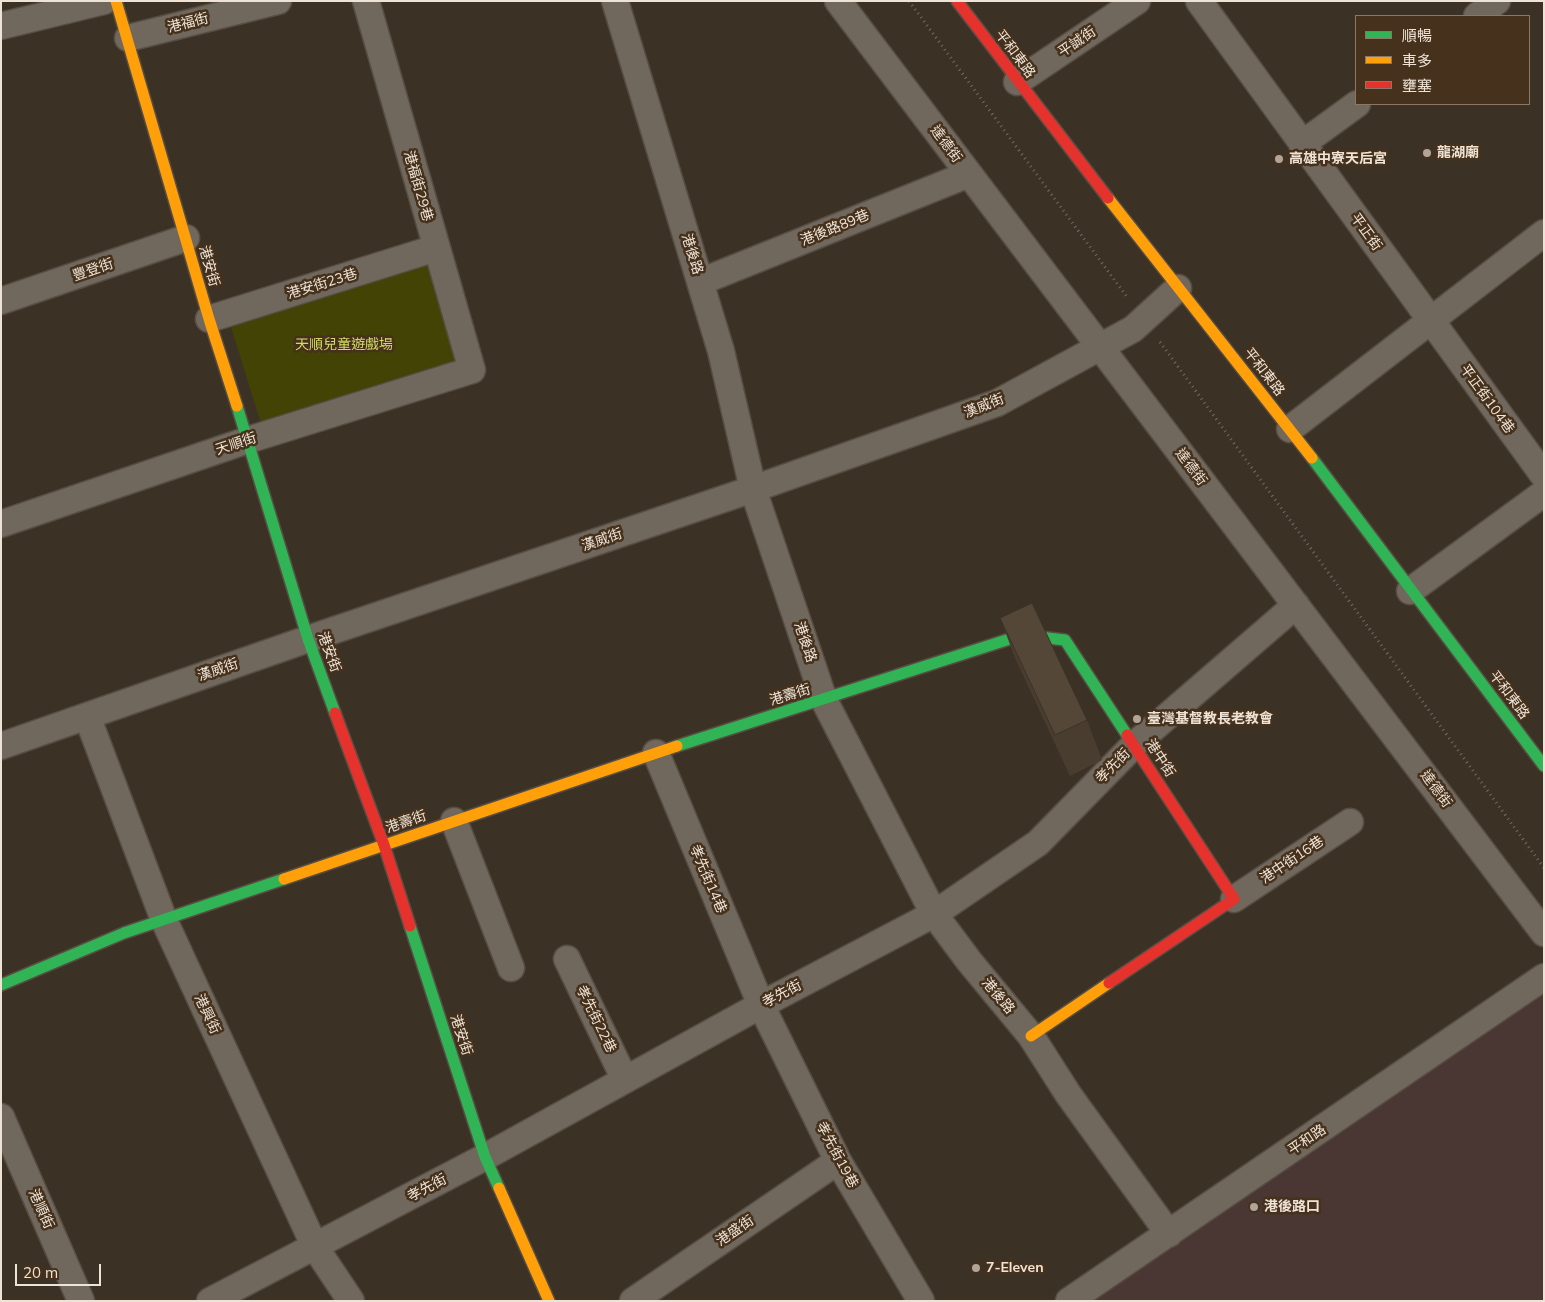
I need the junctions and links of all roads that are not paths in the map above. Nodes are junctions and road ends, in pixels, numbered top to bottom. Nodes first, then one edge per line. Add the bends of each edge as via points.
1 (104, 1) edge
2 (116, 1) edge
3 (278, 1) edge
4 (366, 1) edge
5 (615, 1) edge
6 (838, 1) edge
7 (957, 1) edge
8 (1136, 1) edge
9 (1198, 1) edge
10 (1497, 1) edge
11 (1477, 15) edge
12 (1, 26) edge
13 (128, 38) junction
14 (1017, 82) junction
15 (1356, 105) edge
16 (1302, 144) junction
17 (969, 174) junction
18 (1544, 233) edge
19 (186, 238) junction
20 (436, 248) junction
21 (700, 282) junction
22 (1178, 288) junction
23 (1, 301) edge
24 (208, 319) junction
25 (1430, 321) junction
26 (1101, 347) junction
27 (472, 370) joint
28 (1290, 428) junction
29 (248, 440) junction
30 (1544, 476) edge
31 (753, 489) junction
32 (1544, 493) edge
33 (1, 524) edge
34 (1410, 591) junction
35 (1296, 605) junction
36 (308, 639) junction
37 (824, 700) junction
38 (87, 716) junction
39 (1134, 745) junction
40 (1, 746) edge
41 (656, 753) junction
42 (1540, 754) edge
43 (454, 821) junction
44 (1350, 822) dead end
45 (384, 845) junction
46 (1234, 899) junction
47 (934, 914) junction
48 (164, 920) junction
49 (1544, 933) edge
50 (567, 959) dead end
51 (511, 968) dead end
52 (1544, 977) edge
53 (1, 985) edge
54 (760, 1005) junction
55 (1031, 1036) junction
56 (625, 1080) junction
57 (1, 1117) edge
58 (485, 1157) junction
59 (838, 1162) junction
60 (1169, 1234) junction
61 (315, 1247) junction
62 (81, 1301) edge
63 (210, 1301) edge
64 (351, 1301) edge
65 (549, 1301) edge
66 (633, 1301) edge
67 (921, 1301) edge
68 (1069, 1301) edge

1 - 12 street
2 - 13 street, 港安街
3 - 13 street, 港福街
4 - 20 street, 港福街29巷
5 - 21 street, 港後路
6 - 17 street, 達德街
7 - 14 street, 平和東路
8 - 14 street, 平誠街
9 - 16 street, 平正街
10 - 11 street
13 - 19 street, 港安街
14 - 22 street, 平和東路
15 - 16 street
16 - 25 street, 平正街
17 - 21 street, 港後路89巷
17 - 26 street, 達德街
18 - 25 street
19 - 23 street, 豐登街
19 - 24 street, 港安街
20 - 24 street, 港安街23巷
20 - 27 street, 港福街29巷
21 - 31 street, 港後路 via 721,351
22 - 26 street, 漢威街 via 1133,329
22 - 28 street, 平和東路
24 - 29 street, 港安街
25 - 28 street
25 - 30 street, 平正街104巷
26 - 31 street, 漢威街 via 997,403
26 - 35 street, 達德街
27 - 29 street, 天順街
28 - 34 street, 平和東路
29 - 33 street, 天順街
29 - 36 street, 港安街
31 - 36 street, 漢威街
31 - 37 street, 港後路
32 - 34 street
34 - 42 street, 平和東路
35 - 39 street, 孝先街
35 - 49 street, 達德街
36 - 38 street, 漢威街
36 - 45 street, 港安街
37 - 39 street, 港中街 via 1022,635 1065,640
37 - 41 street, 港壽街
37 - 47 street, 港後路
38 - 40 street, 漢威街
38 - 48 street, 港興街
39 - 46 street, 港中街
39 - 47 street, 孝先街 via 1038,843
41 - 43 street, 港壽街
41 - 54 street, 孝先街14巷
43 - 45 street, 港壽街
43 - 51 street
44 - 46 street, 港中街16巷
45 - 48 street, 港壽街
45 - 58 street, 港安街
46 - 55 street
47 - 54 street, 孝先街
47 - 55 street, 港後路
48 - 53 street, 港壽街 via 124,933
48 - 61 street, 港興街
50 - 56 street, 孝先街22巷
52 - 60 street, 平和路
54 - 56 street, 孝先街
54 - 59 street, 孝先街19巷
55 - 60 street, 港後路 via 1068,1094
56 - 58 street, 孝先街
57 - 62 street, 港順街
58 - 61 street, 孝先街
58 - 65 street, 港安街
59 - 66 street, 港盛街
59 - 67 street, 孝先街19巷
60 - 68 street, 平和路
61 - 63 street, 孝先街
61 - 64 street, 港興街

